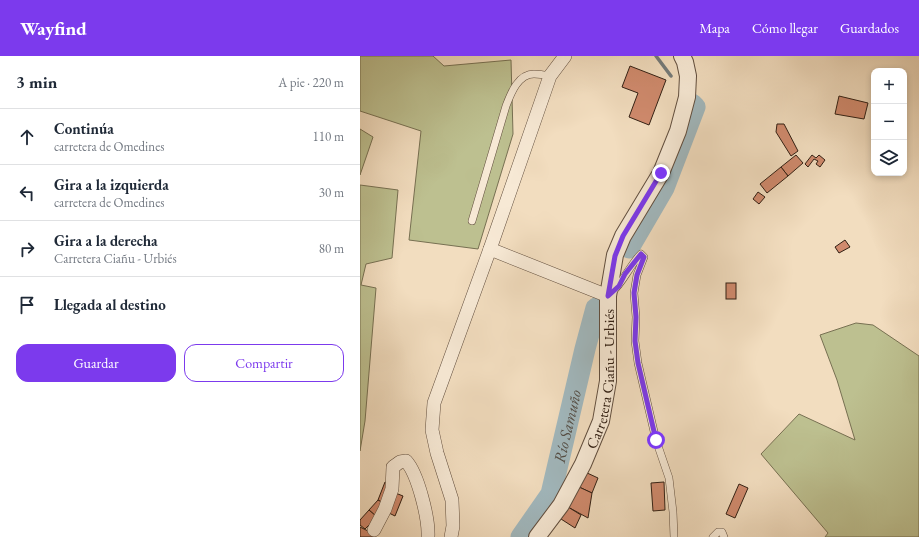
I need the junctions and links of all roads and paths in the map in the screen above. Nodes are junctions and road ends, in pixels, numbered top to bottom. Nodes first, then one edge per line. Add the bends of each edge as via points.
1 (565, 56) edge
2 (685, 58) edge
3 (550, 76) junction
4 (472, 221) dead end
5 (490, 250) junction
6 (608, 296) junction
7 (374, 530) dead end
8 (428, 537) edge
9 (451, 537) edge
10 (537, 537) edge
11 (674, 537) edge
12 (713, 537) edge
13 (724, 537) edge

1 - 3 street
2 - 6 street, Carretera Ciañu - Urbiés via 688,76 687,97 678,131 661,173 623,236 615,256
3 - 4 lane via 533,74 524,77 511,92
3 - 5 street
5 - 6 street
5 - 9 street via 434,404 432,430 452,500
6 - 10 street, Carretera Ciañu - Urbiés via 608,382 601,421 583,464 561,505
6 - 11 lane via 619,286 641,254 644,257 634,293 635,341 656,440 669,478
7 - 8 street via 392,489 393,467 406,461 421,495
12 - 13 lane via 718,532 722,532

